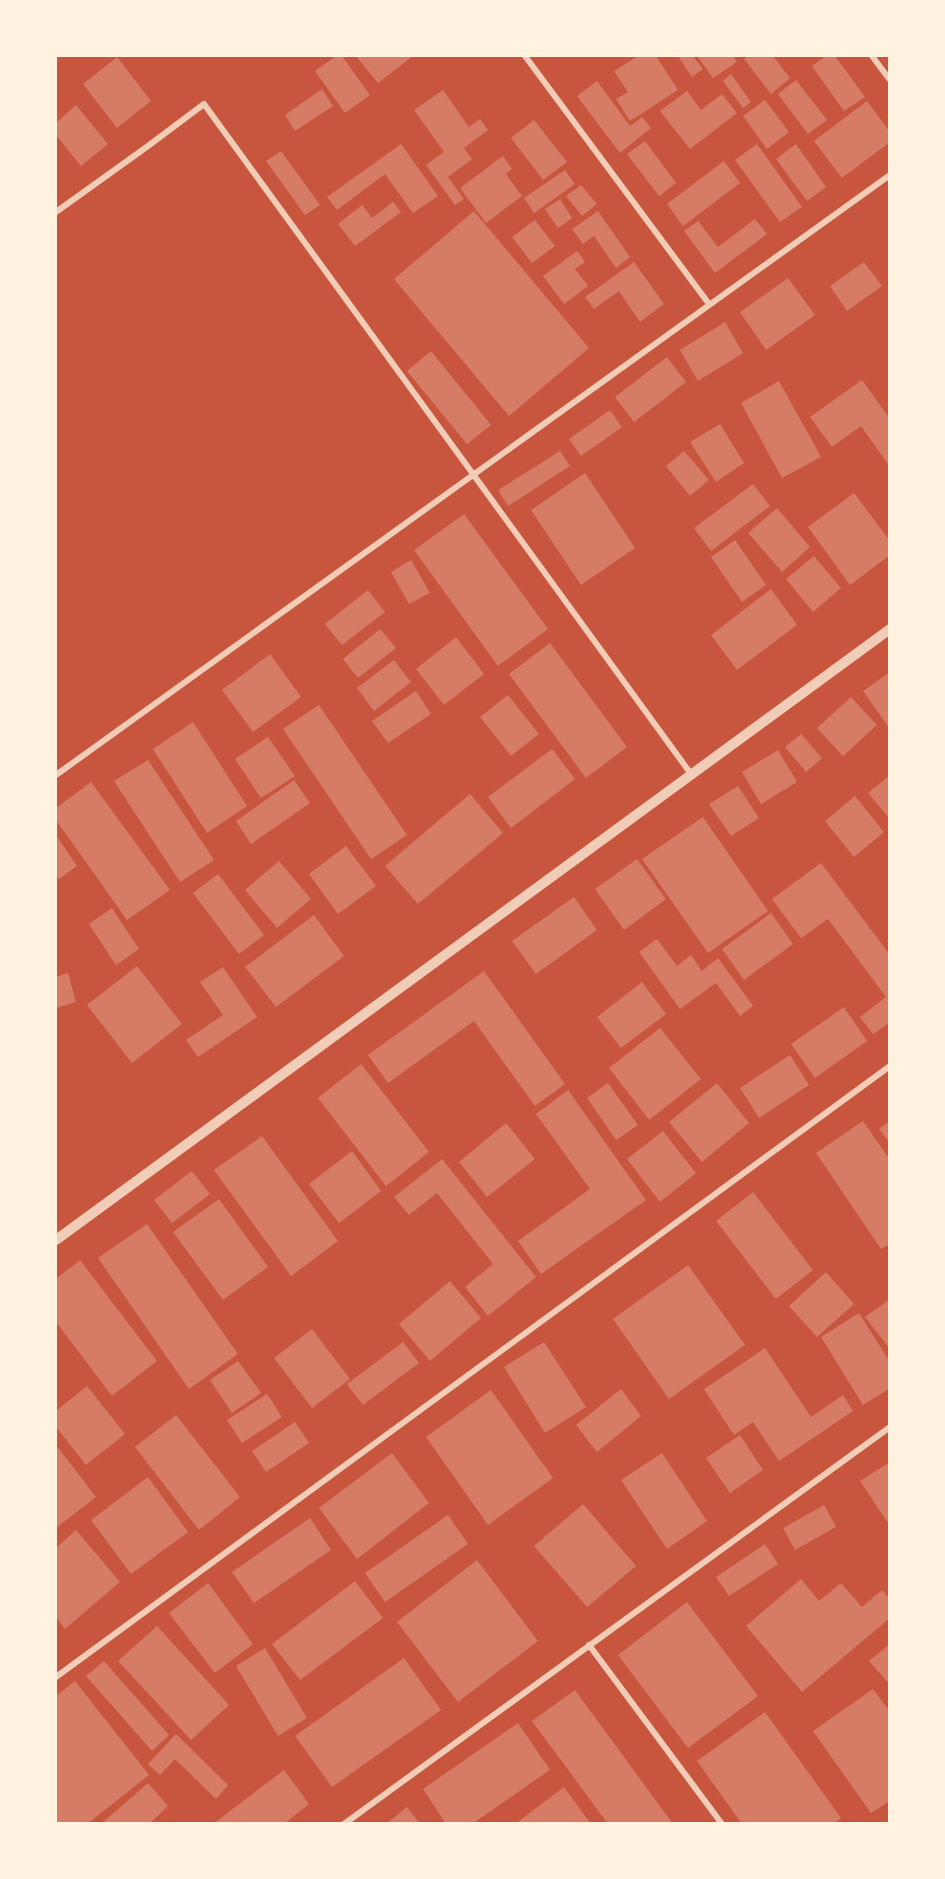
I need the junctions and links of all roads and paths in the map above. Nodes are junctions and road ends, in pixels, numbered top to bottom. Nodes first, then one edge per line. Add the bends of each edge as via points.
1 (525, 56) edge
2 (872, 56) edge
3 (890, 80) edge
4 (890, 175) edge
5 (56, 212) edge
6 (709, 304) junction
7 (473, 474) junction
8 (890, 629) edge
9 (691, 774) junction
10 (56, 775) edge
11 (890, 1066) edge
12 (56, 1240) edge
13 (890, 1427) edge
14 (589, 1645) junction
15 (56, 1677) edge
16 (344, 1824) edge
17 (722, 1824) edge

1 - 6 street
2 - 3 street
4 - 6 street
5 - 7 street via 204,104
6 - 7 street
7 - 9 street
7 - 10 street
8 - 9 street
9 - 12 street
11 - 15 street
13 - 14 street
14 - 16 street
14 - 17 street

